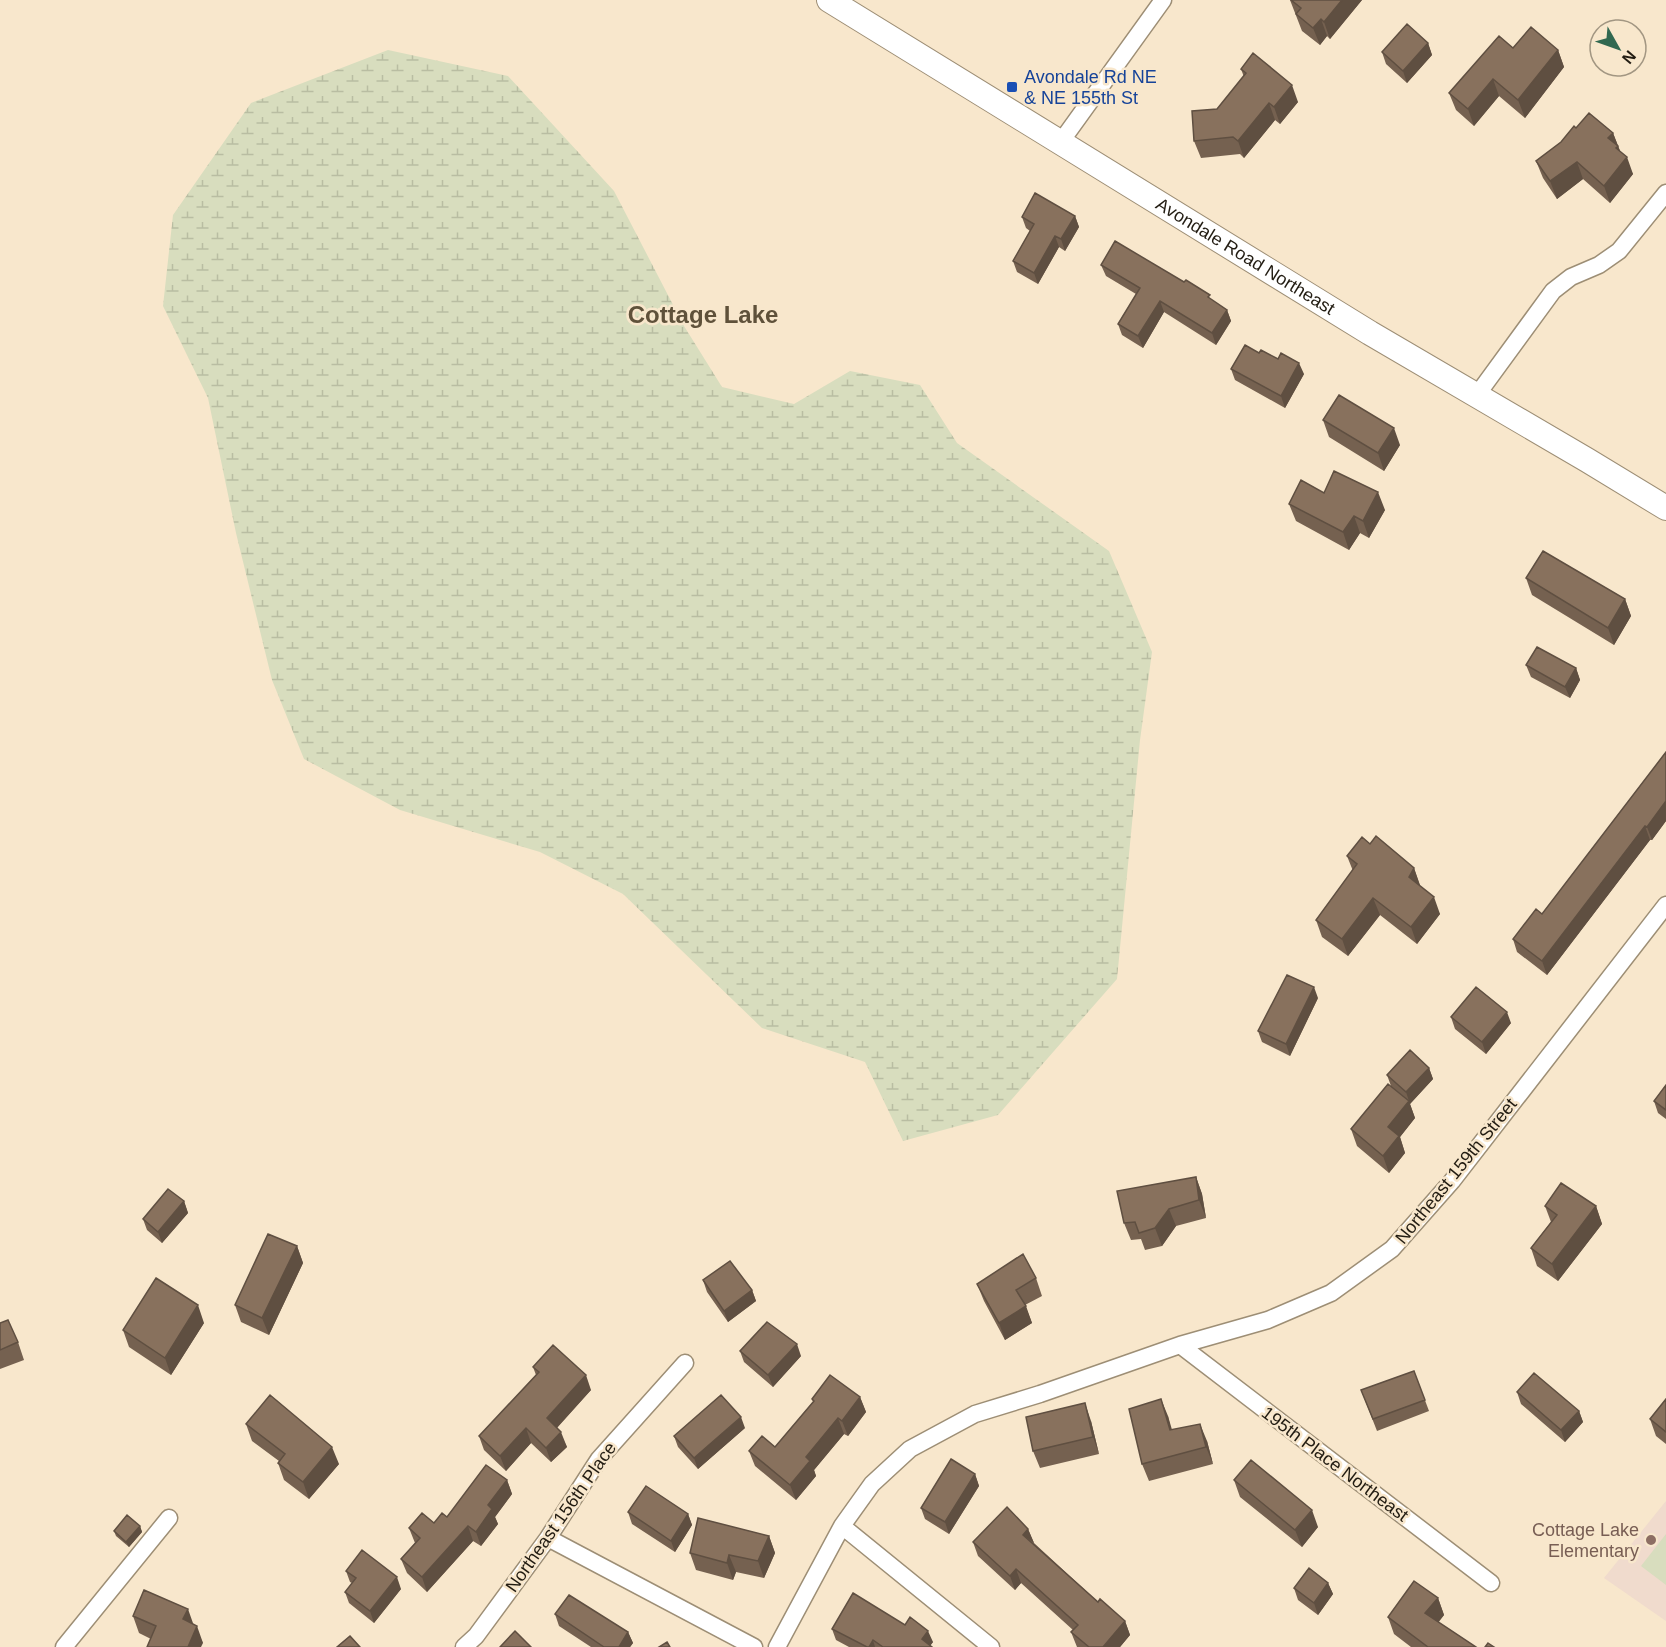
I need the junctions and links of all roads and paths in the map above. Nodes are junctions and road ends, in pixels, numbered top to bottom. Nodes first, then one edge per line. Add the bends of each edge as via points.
1 (829, 0) edge
2 (1163, 0) edge
3 (1060, 143) junction
4 (1666, 193) edge
5 (1477, 395) junction
6 (1666, 508) edge
7 (1666, 905) edge
8 (1180, 1345) junction
9 (685, 1363) dead end
10 (169, 1518) dead end
11 (842, 1526) junction
12 (548, 1538) junction
13 (1491, 1583) dead end
14 (64, 1647) edge
15 (465, 1647) edge
16 (754, 1647) edge
17 (777, 1647) edge
18 (991, 1647) edge

1 - 3 main road, Avondale Road Northeast
2 - 3 street
3 - 5 main road, Avondale Road Northeast
4 - 5 street via 1619,251 1553,291
5 - 6 main road, Avondale Road Northeast
7 - 8 street, Northeast 159th Street via 1452,1181 1392,1249 1331,1293 1268,1320
8 - 11 street, Northeast 159th Street via 975,1414 910,1449 872,1484
8 - 13 street, 195th Place Northeast
9 - 12 street, Northeast 156th Place via 599,1459
10 - 14 street
11 - 17 street, Northeast 159th Street
11 - 18 street
12 - 15 street, Northeast 156th Place
12 - 16 street

